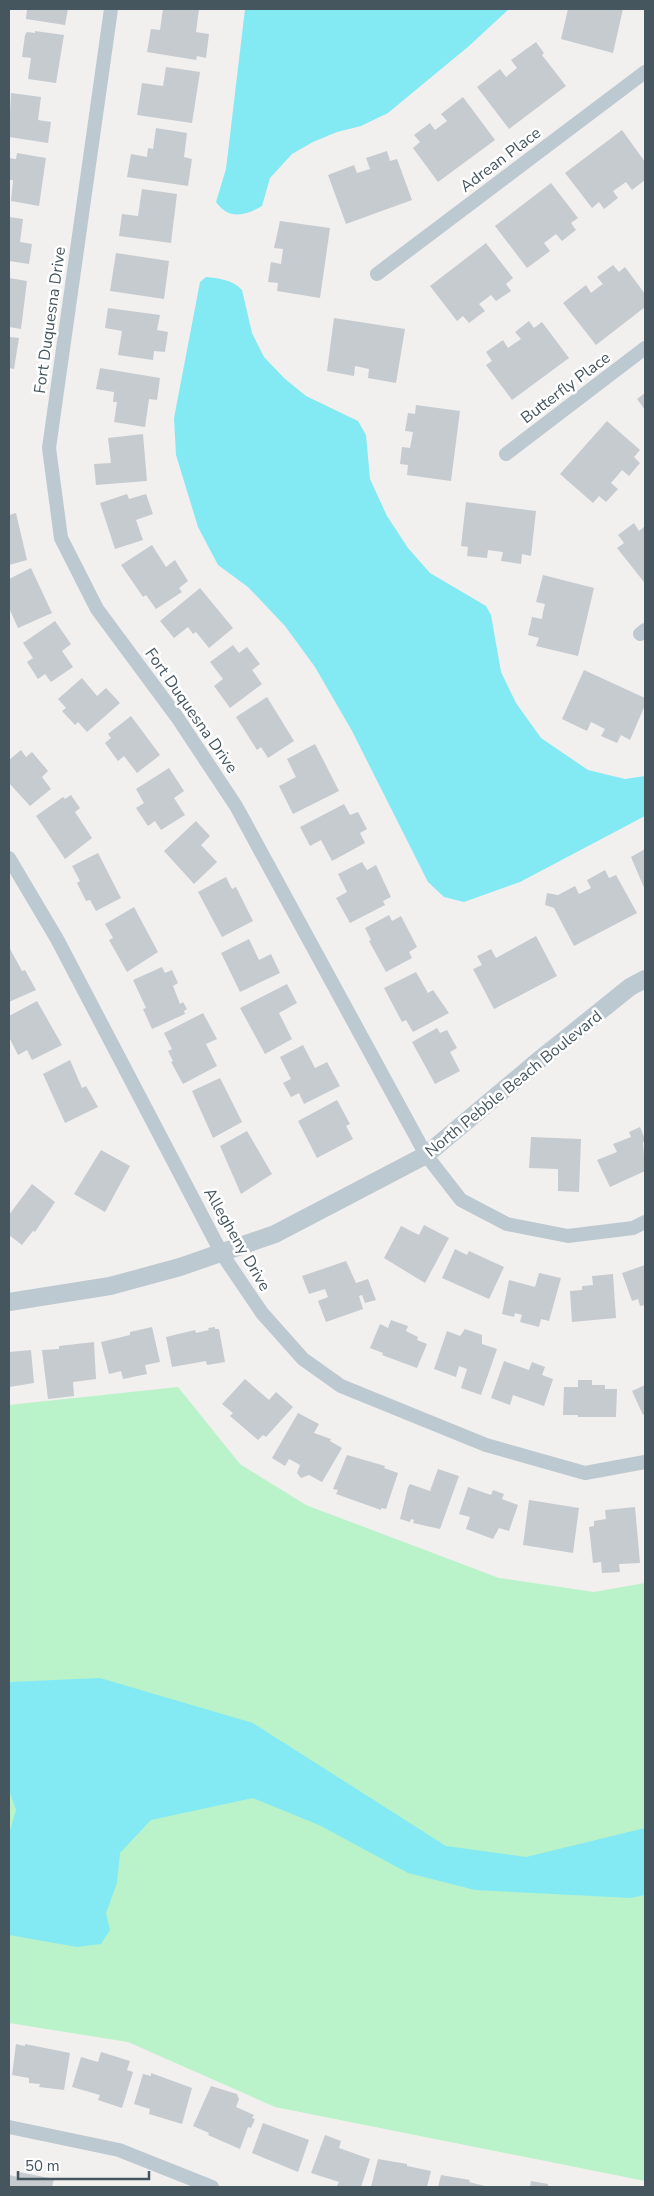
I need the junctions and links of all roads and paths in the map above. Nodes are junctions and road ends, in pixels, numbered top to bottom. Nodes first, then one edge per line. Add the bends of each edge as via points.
1 (111, 9) edge
2 (645, 72) edge
3 (377, 274) dead end
4 (645, 348) edge
5 (506, 454) dead end
6 (9, 858) edge
7 (645, 979) edge
8 (426, 1155) junction
9 (645, 1222) edge
10 (222, 1254) junction
11 (9, 1302) edge
12 (645, 1462) edge
13 (9, 2128) edge
14 (212, 2187) edge

1 - 8 street, Fort Duquesna Drive via 49,448 60,538 97,609 177,717 236,806
2 - 3 street, Adrean Place
4 - 5 street, Butterfly Place
6 - 10 street, Allegheny Drive via 57,939
7 - 8 street, North Pebble Beach Boulevard via 630,987
8 - 9 street, Fort Duquesna Drive via 461,1200 507,1224 568,1236 633,1228
8 - 10 street, North Pebble Beach Boulevard via 275,1234
10 - 11 street, North Pebble Beach Boulevard via 110,1286
10 - 12 street, Allegheny Drive via 262,1313 285,1340 320,1373 341,1386 486,1445 585,1473
13 - 14 street via 119,2150

